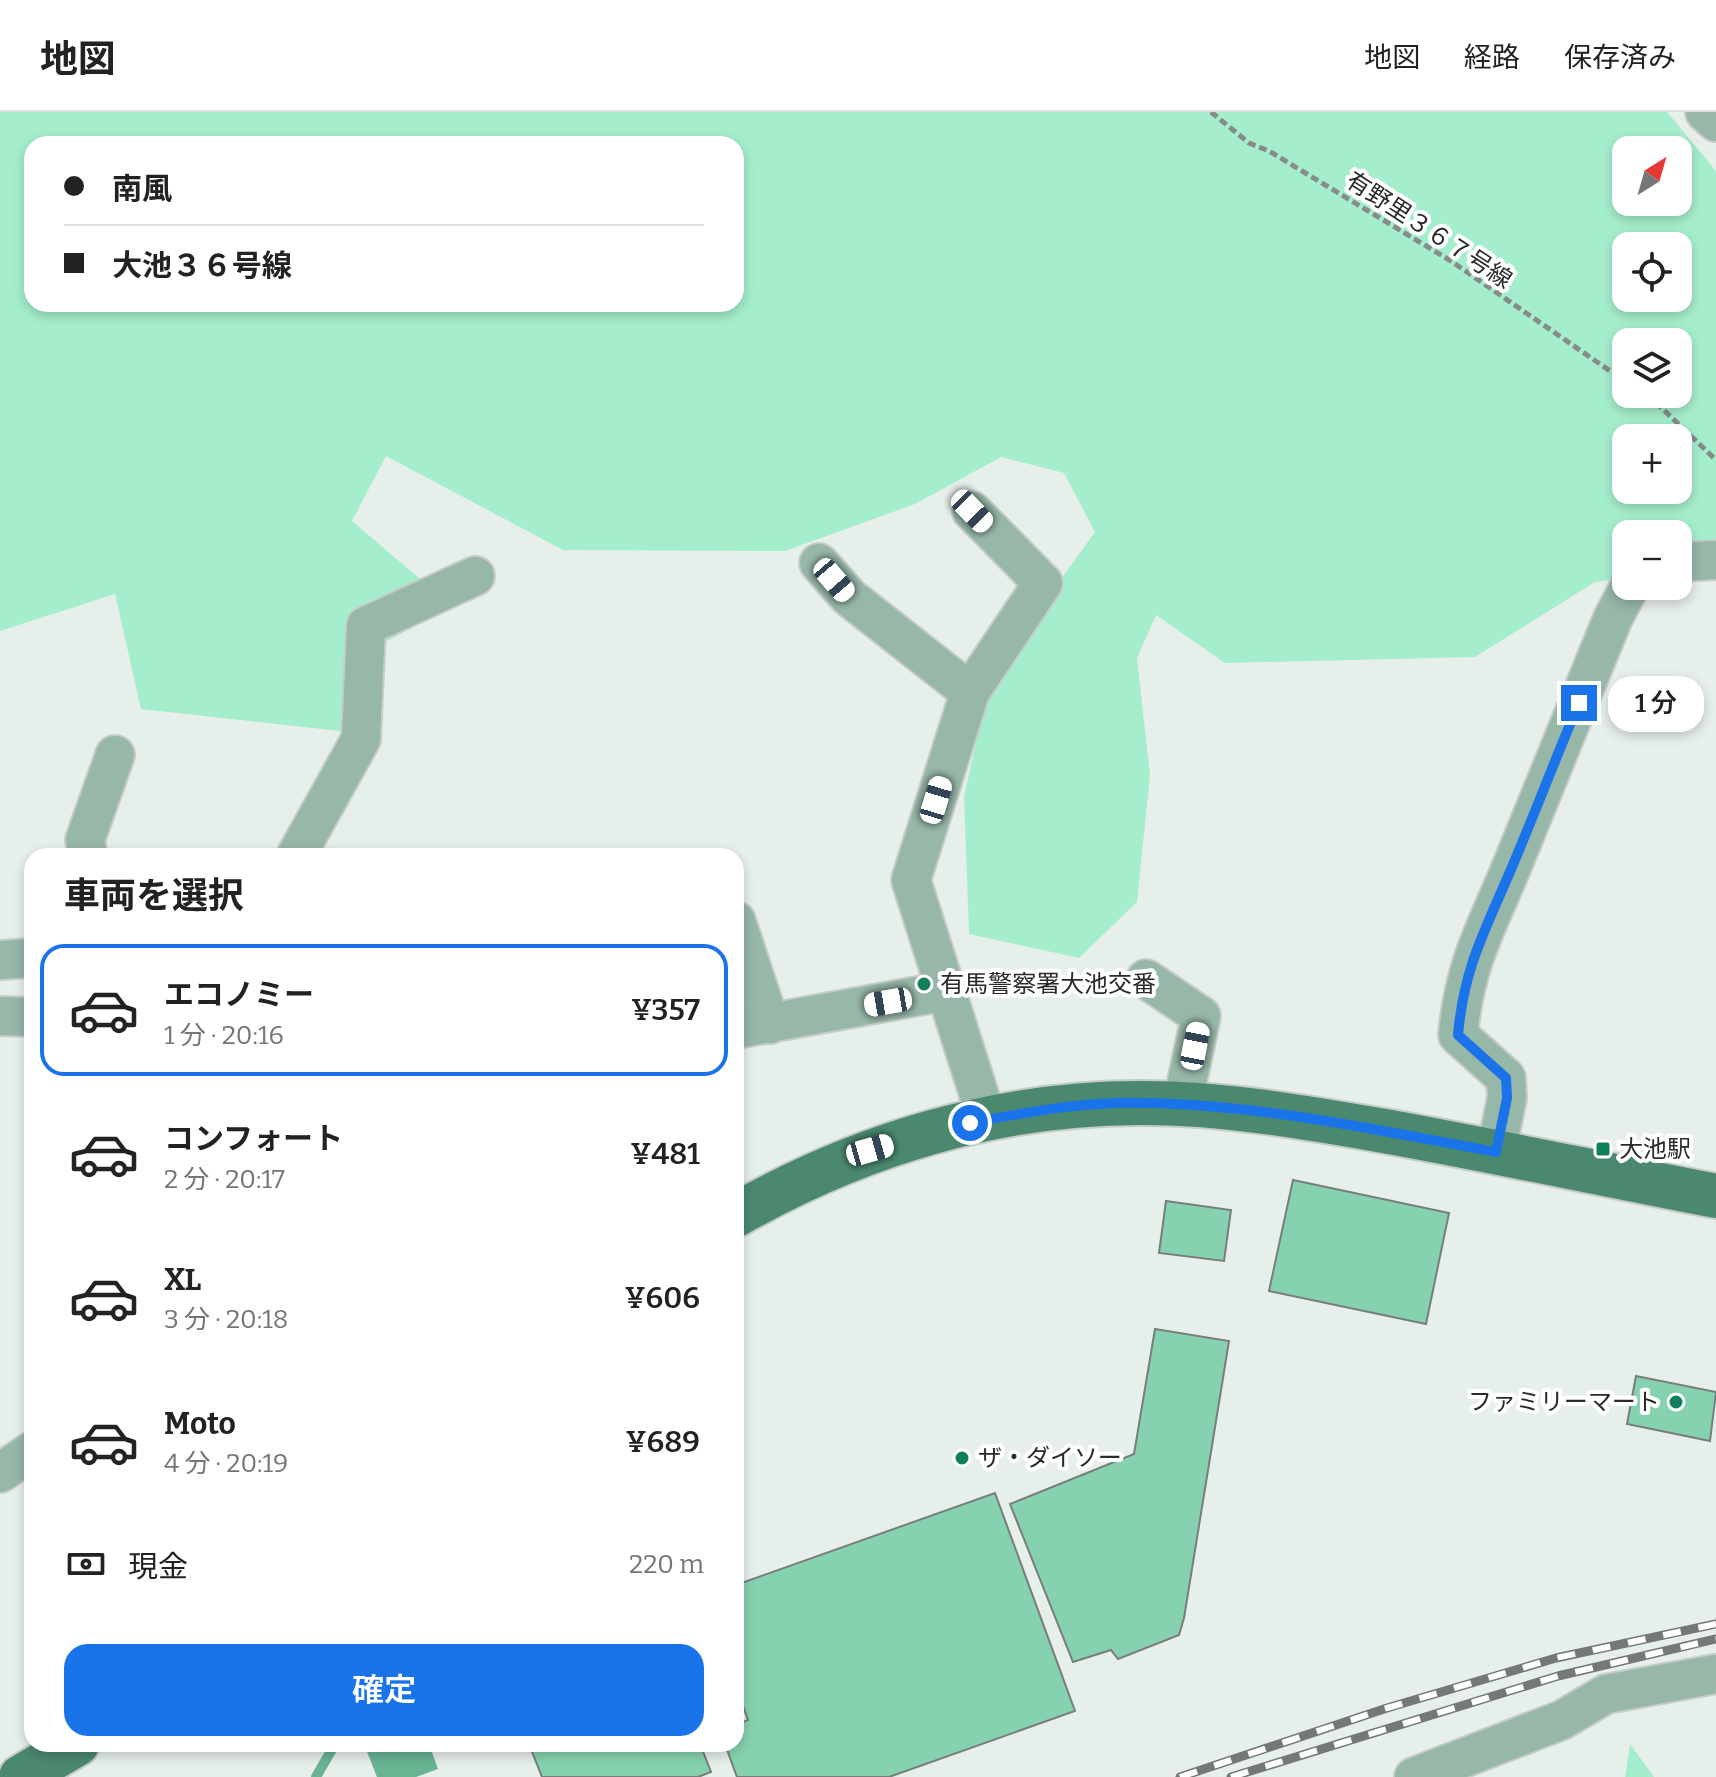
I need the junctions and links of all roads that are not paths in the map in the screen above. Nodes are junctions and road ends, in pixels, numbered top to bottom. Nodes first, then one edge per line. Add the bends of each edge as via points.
1 (1705, 112) edge
2 (1716, 122) edge
3 (972, 511) dead end
4 (1716, 560) edge
5 (1692, 561) edge
6 (819, 563) dead end
7 (475, 576) dead end
8 (1623, 600) edge
9 (970, 692) junction
10 (115, 755) dead end
11 (86, 848) edge
12 (300, 848) edge
13 (24, 958) edge
14 (0, 960) edge
15 (744, 971) edge
16 (1146, 979) dead end
17 (946, 991) junction
18 (0, 1016) edge
19 (24, 1017) edge
20 (753, 1027) edge
21 (1182, 1105) junction
22 (987, 1120) junction
23 (1496, 1152) junction
24 (1716, 1196) edge
25 (744, 1210) edge
26 (24, 1456) edge
27 (0, 1473) edge
28 (1716, 1674) edge
29 (63, 1752) edge
30 (21, 1777) edge
31 (1414, 1777) edge

1 - 2 street
3 - 9 street via 1043,583
4 - 5 street
6 - 9 street via 849,597
7 - 12 street via 366,626 361,739
8 - 23 street via 1488,916 1462,994 1458,1035 1506,1078
9 - 17 street via 911,880
10 - 11 street
13 - 14 street
15 - 20 street
16 - 21 street via 1201,1016
17 - 20 street
17 - 22 street
18 - 19 street
21 - 22 main road via 1085,1105
21 - 23 main road via 1324,1121
22 - 25 main road via 870,1150 796,1180
23 - 24 main road
26 - 27 street
28 - 31 street via 1606,1694 1562,1720
29 - 30 main road

